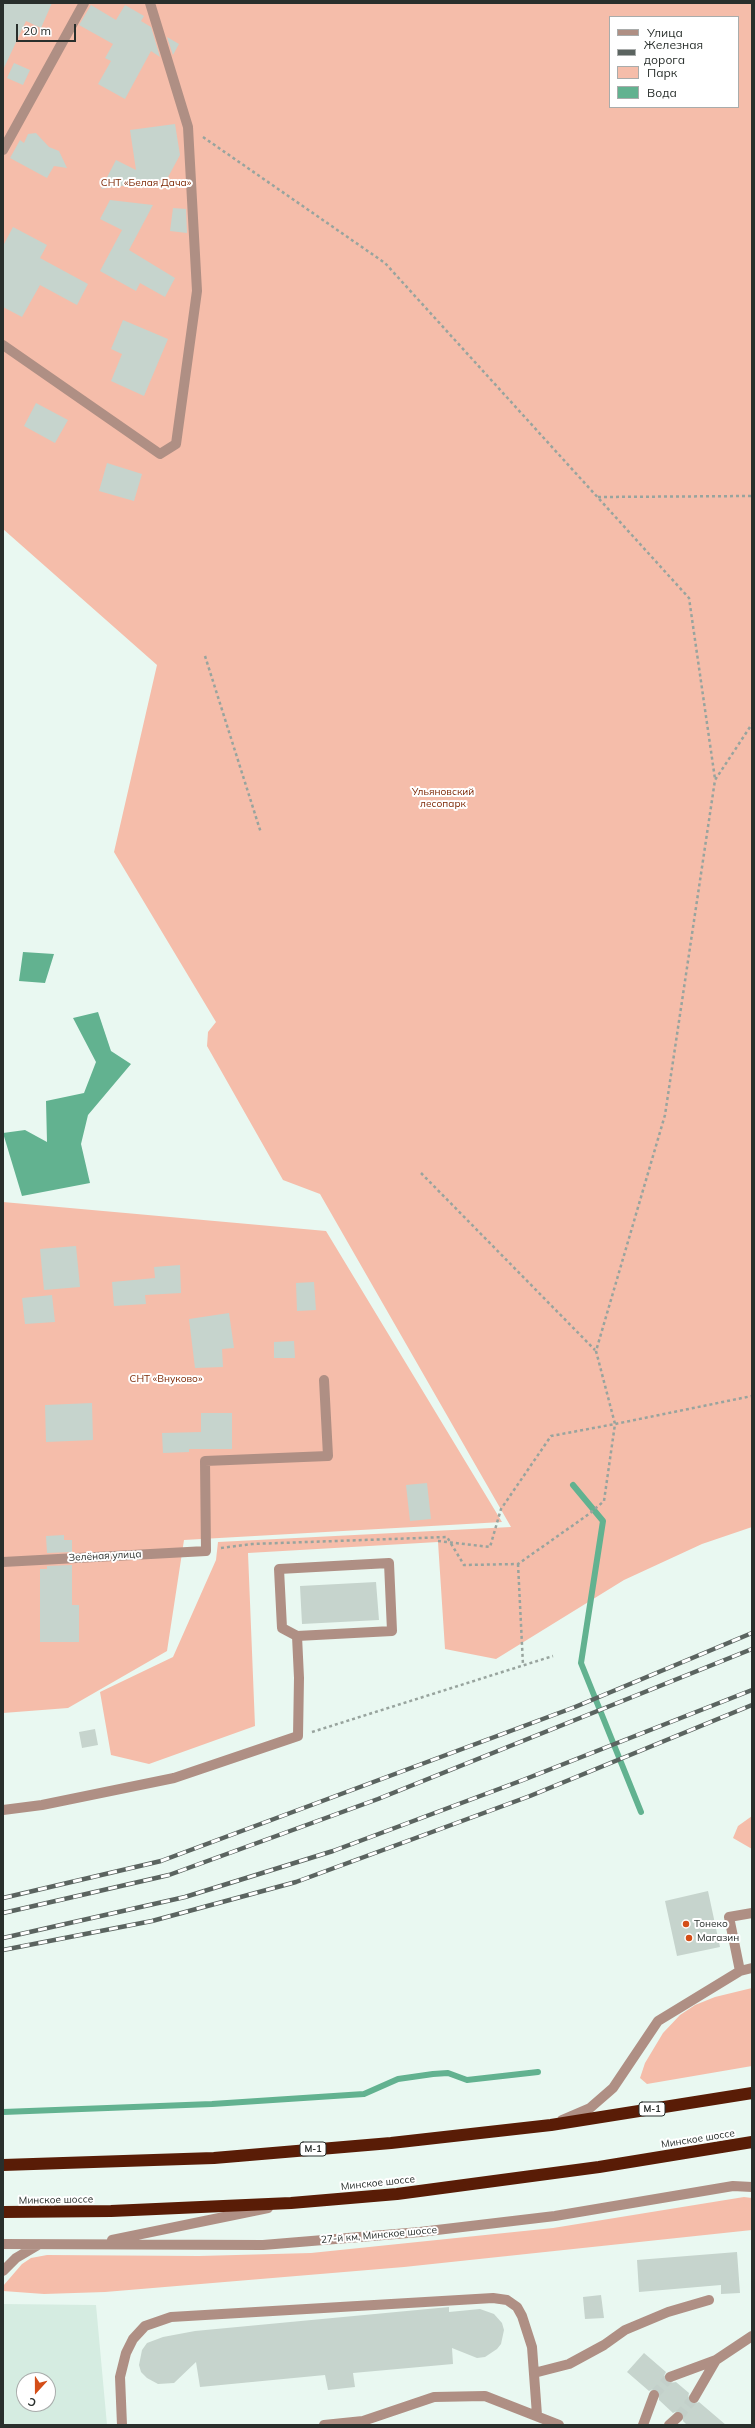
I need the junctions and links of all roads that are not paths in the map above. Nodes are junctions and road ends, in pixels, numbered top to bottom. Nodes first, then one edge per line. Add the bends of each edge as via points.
1 (84, 3) edge
2 (150, 3) edge
3 (3, 150) edge
4 (3, 345) edge
5 (324, 1380) dead end
6 (3, 1562) edge
7 (297, 1636) junction
8 (3, 1810) edge
9 (752, 1913) edge
10 (752, 1968) edge
11 (740, 1971) junction
12 (752, 2093) edge
13 (551, 2125) junction
14 (752, 2142) edge
15 (3, 2165) edge
16 (752, 2187) edge
17 (291, 2203) junction
18 (3, 2212) edge
19 (3, 2244) edge
20 (39, 2244) junction
21 (86, 2245) junction
22 (3, 2271) edge
23 (709, 2300) dead end
24 (752, 2336) edge
25 (716, 2360) junction
26 (534, 2373) junction
27 (670, 2376) tunnel mouth
28 (654, 2395) tunnel mouth
29 (694, 2398) tunnel mouth
30 (537, 2416) junction
31 (678, 2417) tunnel mouth
32 (122, 2425) edge
33 (324, 2425) edge
34 (559, 2425) edge
35 (643, 2425) edge
36 (669, 2425) edge

1 - 3 street
2 - 4 street via 188,127 197,291 176,444 160,454
5 - 6 street, Зелёная улица via 328,1456 205,1462 206,1551
7 - 7 street via 392,1631 389,1563 279,1568 282,1628
7 - 8 street via 298,1736 174,1778 42,1805
9 - 11 street via 729,1917
10 - 11 street
11 - 13 street via 658,2021 613,2088 590,2108
12 - 13 highway, М-1
13 - 15 highway, М-1 via 391,2143 214,2158
14 - 17 highway, Минское шоссе via 591,2168 397,2194
16 - 21 street, 27-й км, Минское шоссе via 732,2186 556,2216 263,2245
17 - 18 highway, Минское шоссе via 111,2211
17 - 21 street
19 - 20 street, 27-й км, Минское шоссе
20 - 21 street, 27-й км, Минское шоссе
20 - 22 street via 16,2258
23 - 26 street via 668,2312 625,2330 569,2364
24 - 25 street
25 - 27 street
25 - 29 street
26 - 30 street
26 - 32 street via 532,2347 522,2316 517,2307 507,2300 493,2298 171,2317 145,2326 133,2339 126,2353 120,2377
28 - 35 street
30 - 33 street via 485,2396 434,2397 363,2421
30 - 34 street
31 - 36 street

